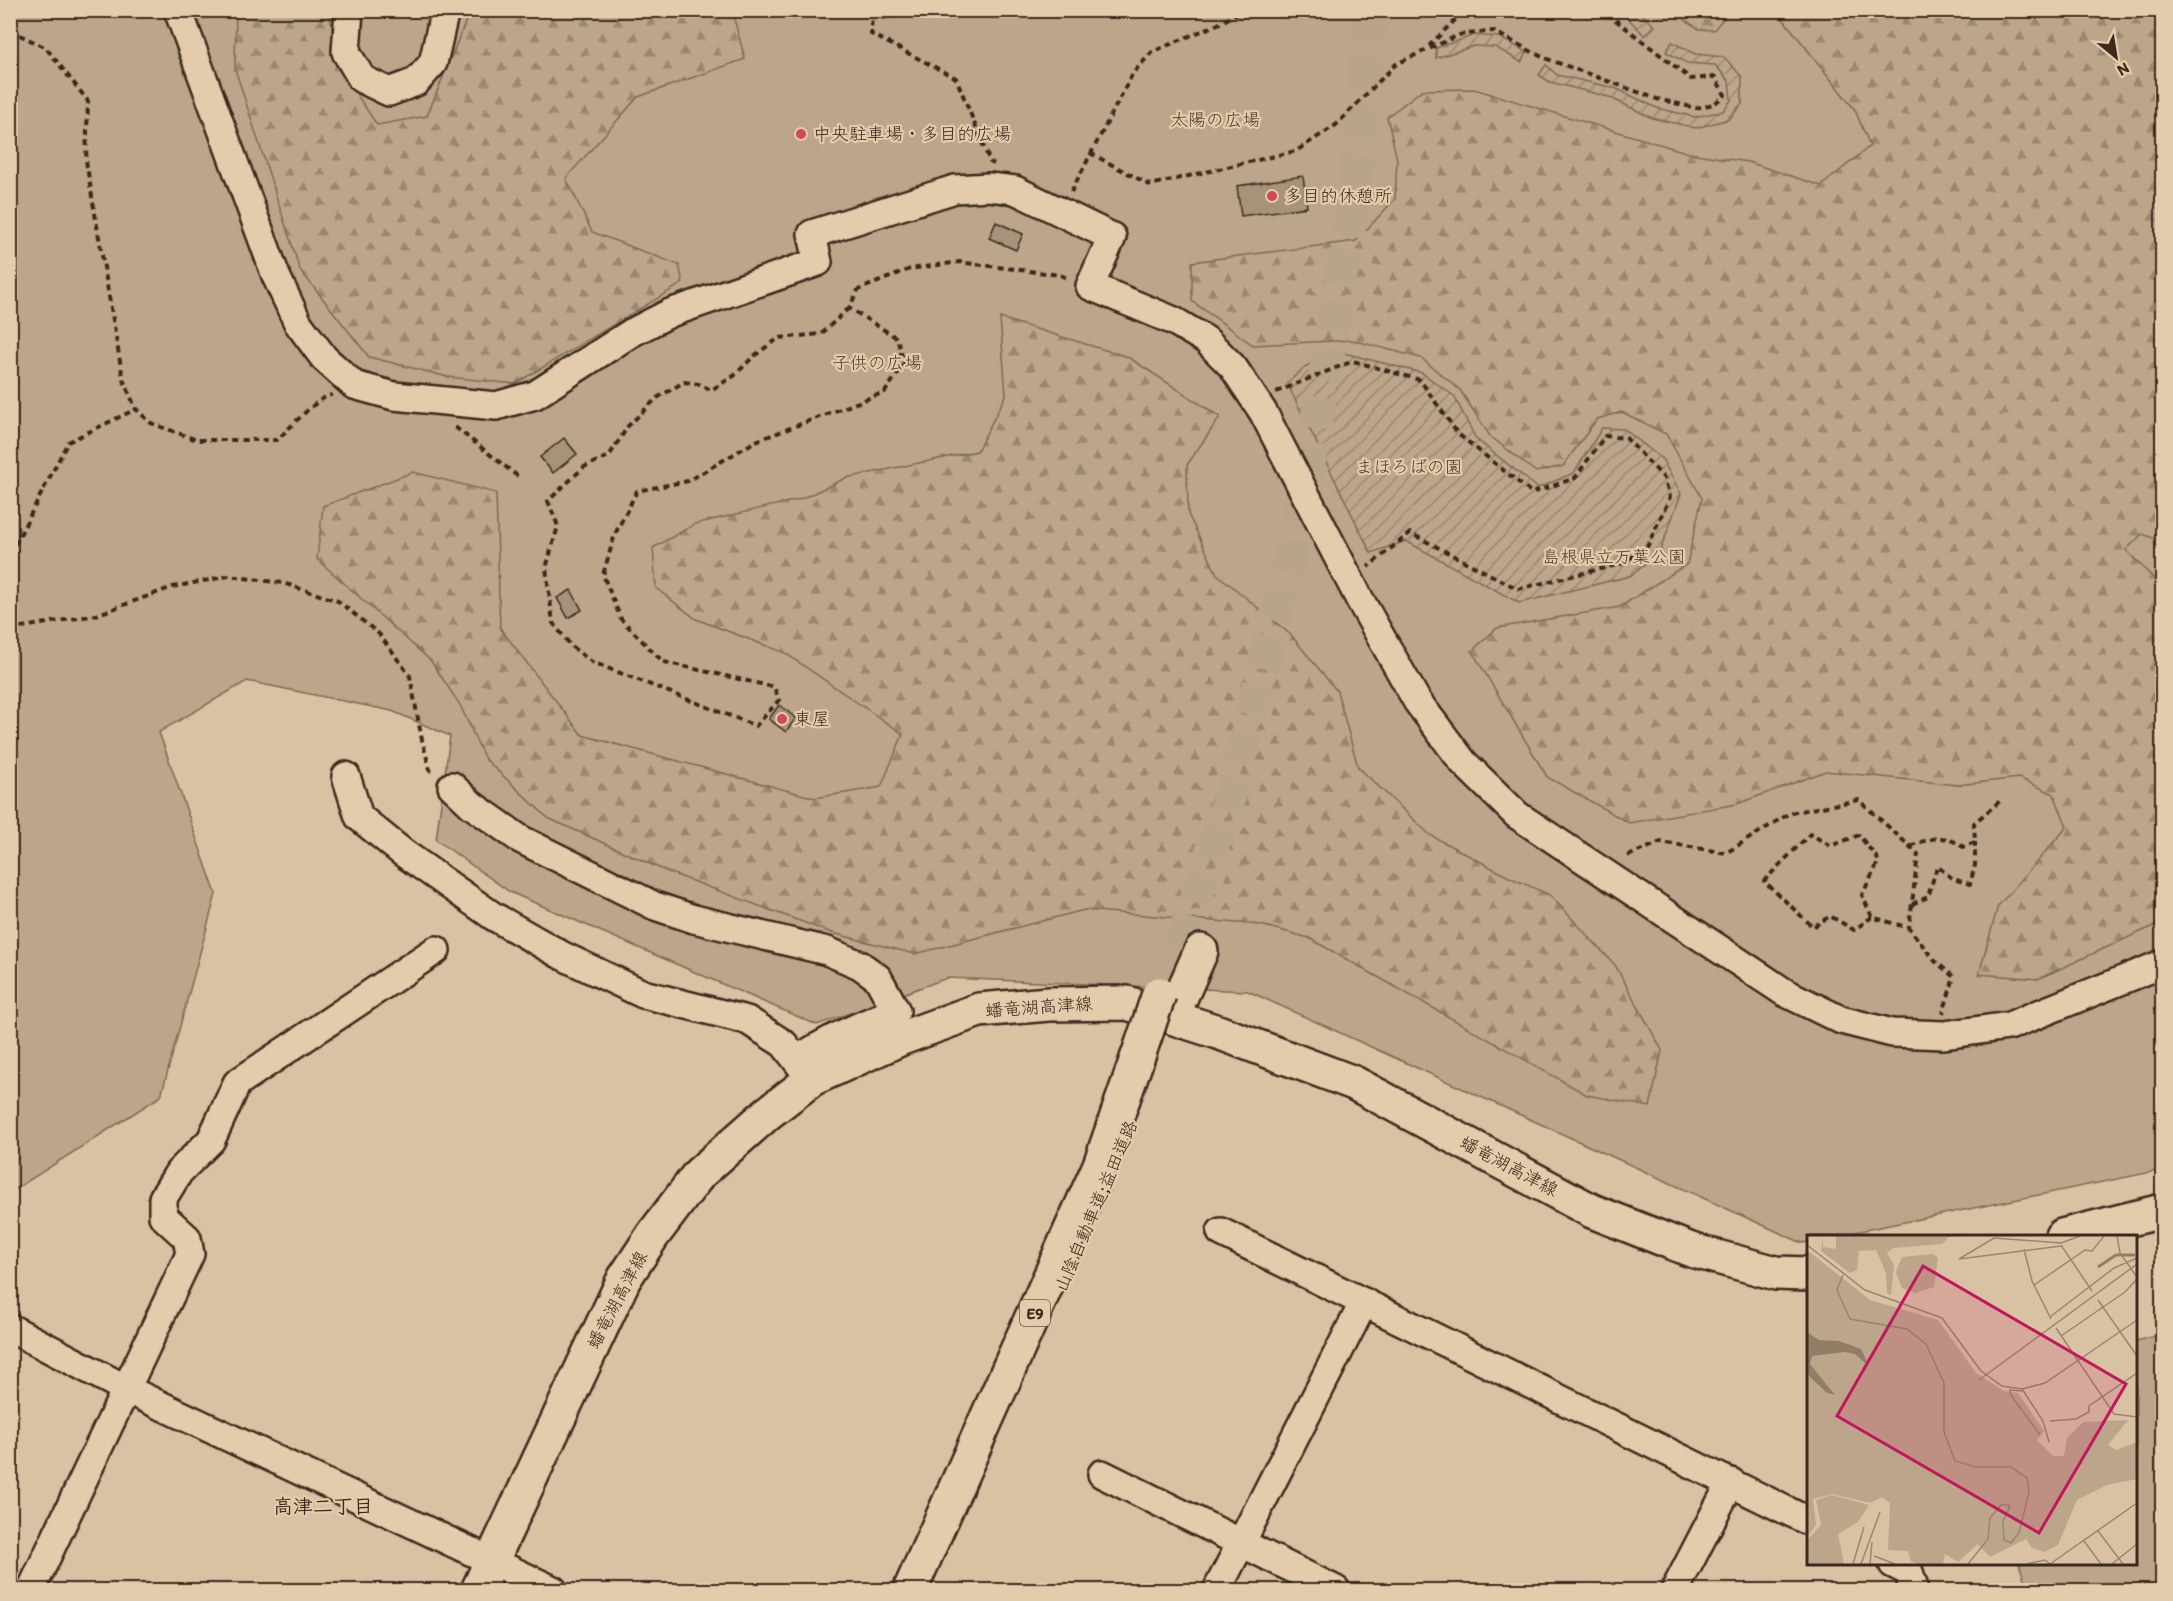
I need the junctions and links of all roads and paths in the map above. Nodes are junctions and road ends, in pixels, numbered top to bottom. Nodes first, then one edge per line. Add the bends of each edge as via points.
1 (178, 10) edge
2 (349, 10) edge
3 (444, 10) edge
4 (872, 10) edge
5 (1244, 10) edge
6 (1465, 10) edge
7 (1595, 10) edge
8 (10, 30) edge
9 (1426, 50) junction
10 (1090, 153) junction
11 (1000, 166) dead end
12 (1065, 197) junction
13 (1090, 286) junction
14 (849, 308) junction
15 (1273, 393) dead end
16 (337, 395) dead end
17 (136, 409) junction
18 (444, 424) dead end
19 (520, 478) dead end
20 (10, 554) edge
21 (1362, 571) dead end
22 (10, 629) edge
23 (346, 776) dead end
24 (452, 786) joint
25 (2000, 801) dead end
26 (1975, 842) junction
27 (1910, 846) junction
28 (1628, 856) dead end
29 (1911, 904) junction
30 (1872, 917) junction
31 (1909, 928) junction
32 (436, 950) dead end
33 (1190, 950) tunnel mouth
34 (2163, 964) edge
35 (1942, 1014) dead end
36 (1156, 1032) junction
37 (804, 1070) junction
38 (2163, 1211) edge
39 (1221, 1232) dead end
40 (2066, 1235) edge
41 (1807, 1274) edge
42 (1364, 1302) junction
43 (10, 1328) edge
44 (126, 1389) junction
45 (1102, 1474) dead end
46 (1731, 1482) junction
47 (1807, 1520) edge
48 (1240, 1542) junction
49 (1897, 1565) edge
50 (485, 1576) edge
51 (31, 1590) edge
52 (553, 1590) edge
53 (910, 1590) edge
54 (928, 1590) edge
55 (1217, 1590) edge
56 (1336, 1590) edge
57 (1675, 1590) edge
58 (1910, 1590) edge

1 - 12 street via 276,276 298,323 324,358 354,385 394,396 496,406 535,395 631,333 670,314 818,262 812,234 955,189 989,187
2 - 3 street via 346,52 362,79 389,92 416,82 433,63
4 - 11 path via 870,34 956,78 990,162
5 - 10 path via 1152,52 1133,73
6 - 9 path
7 - 9 path via 1613,18 1691,79 1715,77 1725,95 1714,104 1696,108 1657,99 1542,57 1493,31 1459,35
8 - 17 path via 46,48 88,101 86,161 123,379
9 - 10 path via 1396,64 1336,125 1296,151 1150,184
10 - 12 path
12 - 13 street via 1112,237
13 - 14 path via 1060,275 959,262 910,269 858,290
13 - 34 street via 1174,321 1206,340 1233,367 1263,412 1417,701 1463,762 1517,815 1784,992 1841,1020 1892,1033 1944,1035 2009,1026
14 - 14 path via 897,338 904,364 885,392 756,441 688,481 637,491 615,534 603,575 621,619 664,662 774,687 779,700 756,726 592,662 572,647 553,622 546,568 558,526 548,501 584,467 609,456 628,426 657,398 684,382 711,390 779,338 821,334
15 - 21 path via 1353,361 1420,380 1458,435 1532,493 1575,478 1605,435 1626,438 1664,478 1670,497 1647,547 1621,564 1518,589 1410,533
16 - 17 path via 328,395 277,440 197,440 151,423
17 - 20 path via 68,442
18 - 19 path via 455,427
22 - 24 path via 96,615 173,587 229,576 283,583 338,601 380,634 410,676 430,770
23 - 37 street via 359,817 493,916 563,956 643,994 747,1020 784,1044
24 - 37 street via 520,839 656,906 827,951 860,965 878,978 896,1011 809,1051
25 - 26 path via 1974,823
26 - 27 path via 1963,847 1954,840 1935,837
26 - 29 path via 1970,884 1953,879 1937,866 1928,897
27 - 28 path via 1859,800 1790,813 1726,853 1661,842
27 - 29 path via 1918,854
29 - 31 path
30 - 30 path via 1854,930 1830,916 1813,927 1764,881 1810,834 1831,846 1859,835 1879,861 1862,895
30 - 31 path
31 - 35 path via 1935,961 1954,977
32 - 44 street via 237,1083 211,1140 179,1172 163,1198 163,1216 188,1238 190,1254
33 - 36 main road, 山陰自動車道;益田道路 / E9
36 - 53 main road, 山陰自動車道;益田道路 / E9
36 - 54 main road, 山陰自動車道;益田道路 / E9 via 1114,1170
37 - 41 main road, 蟠竜湖高津線 via 979,1010 1127,1003 1354,1083 1592,1210 1691,1250 1776,1273
37 - 50 main road, 蟠竜湖高津線 via 768,1113 699,1174 624,1279
38 - 40 main road
39 - 42 street
42 - 46 street
42 - 48 street
43 - 44 street
44 - 50 street
44 - 51 street
45 - 48 street
46 - 47 street
46 - 57 street
48 - 55 street
48 - 56 street
49 - 58 street via 1909,1572 1913,1584
50 - 52 street

